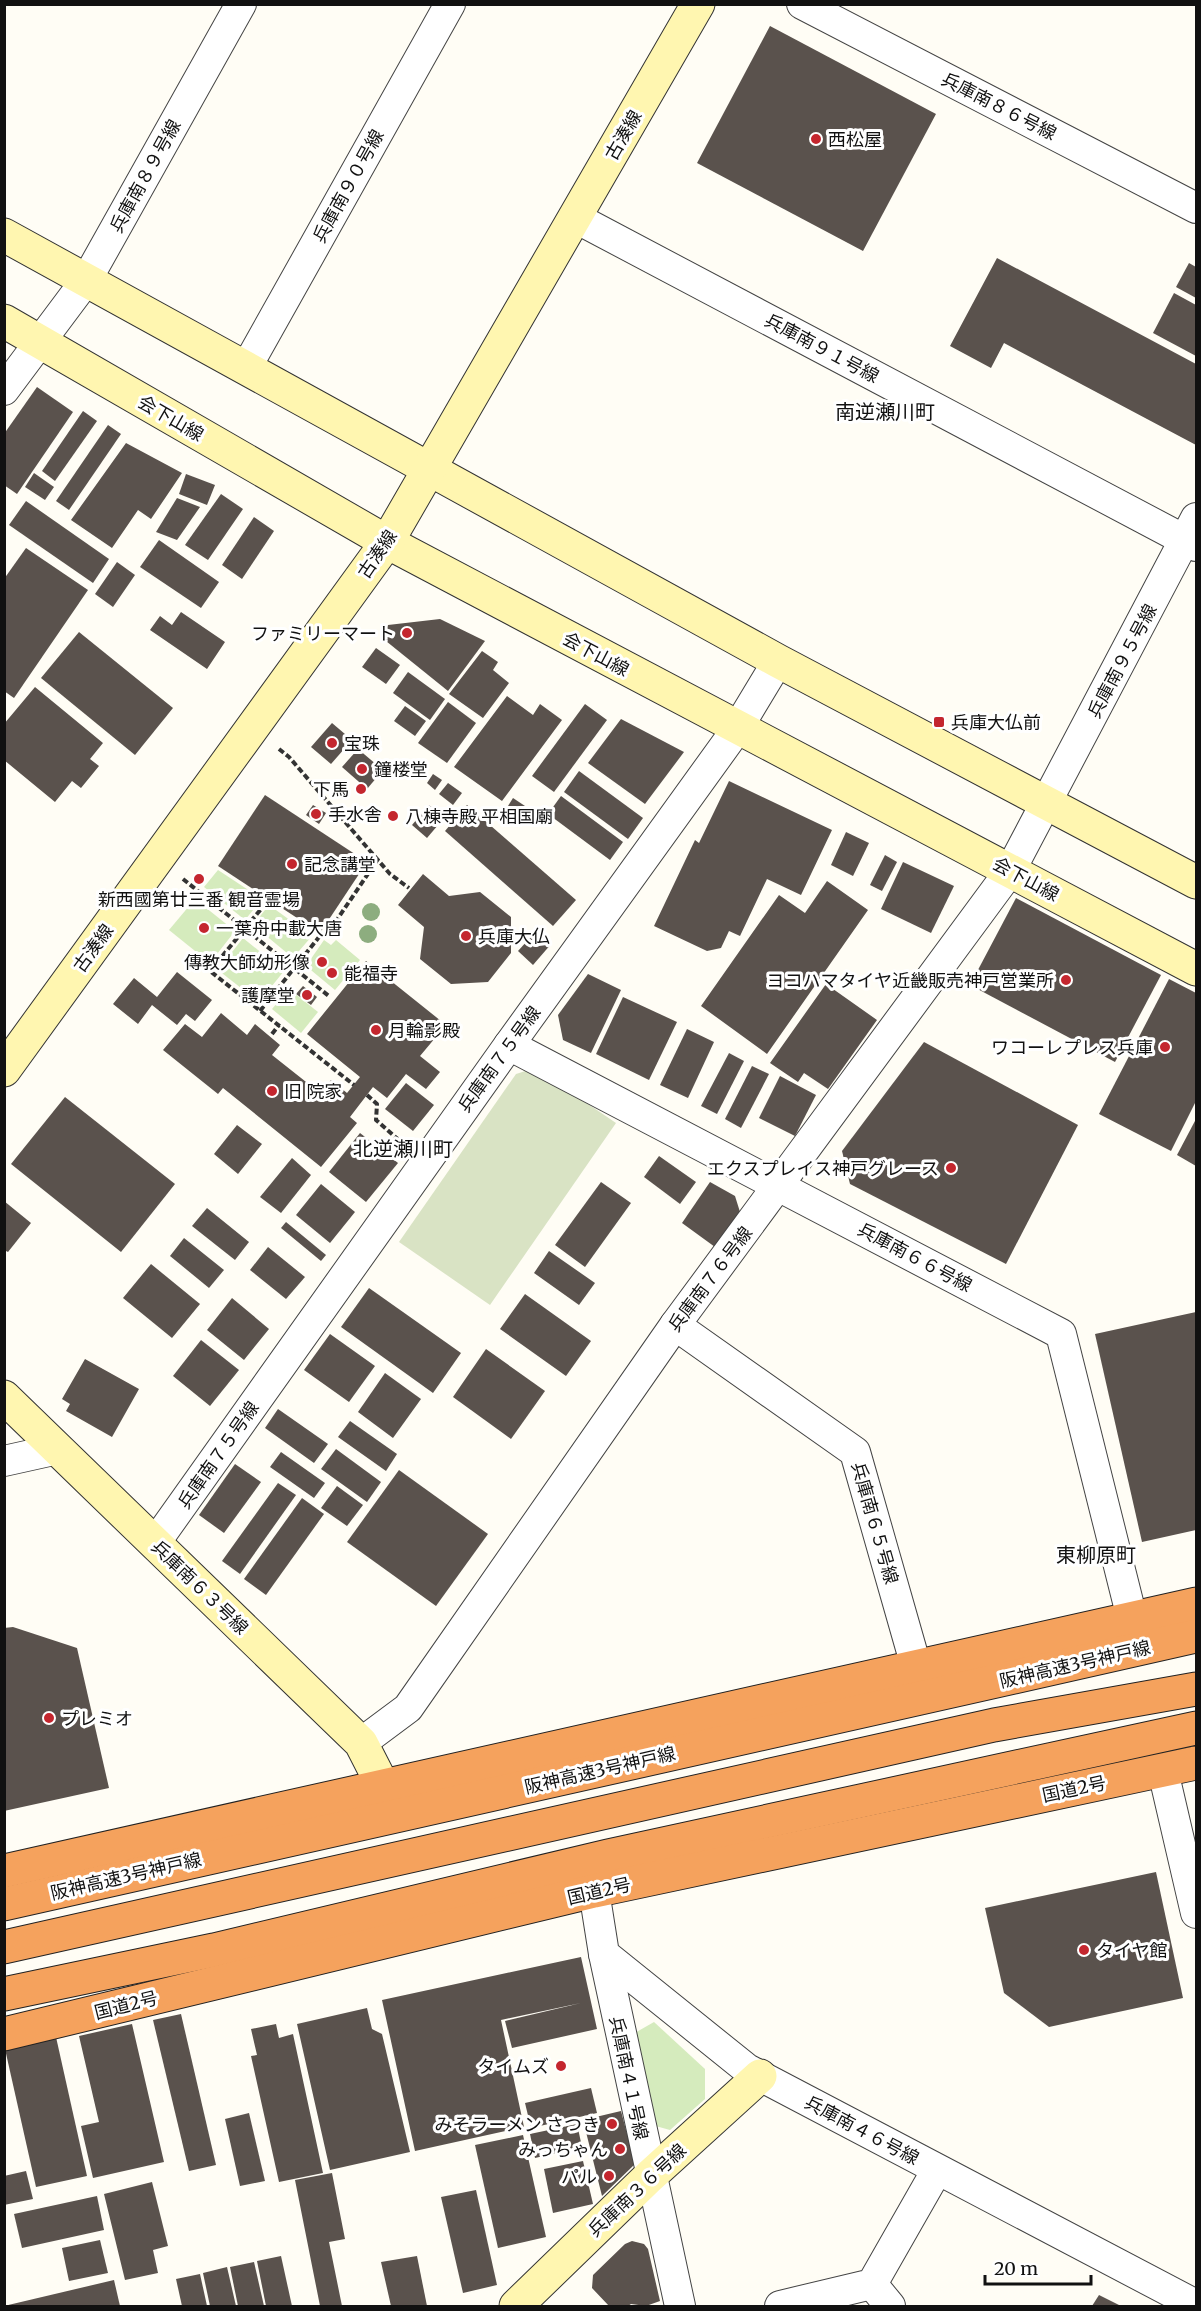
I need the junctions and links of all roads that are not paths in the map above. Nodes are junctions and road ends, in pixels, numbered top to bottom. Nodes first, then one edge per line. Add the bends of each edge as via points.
1 (450, 4) edge
2 (698, 4) edge
3 (802, 4) edge
4 (235, 6) edge
5 (1197, 208) edge
6 (576, 218) junction
7 (4, 235) edge
8 (87, 279) junction
9 (4, 321) edge
10 (40, 343) junction
11 (246, 368) junction
12 (4, 390) edge
13 (430, 471) junction
14 (1193, 535) edge
15 (387, 542) junction
16 (778, 662) junction
17 (738, 729) junction
18 (1048, 804) junction
19 (1010, 871) junction
20 (1197, 882) edge
21 (1197, 969) edge
22 (509, 1045) junction
23 (4, 1070) edge
24 (780, 1185) junction
25 (675, 1325) junction
26 (4, 1397) edge
27 (58, 1449) junction
28 (4, 1461) edge
29 (155, 1543) junction
30 (1197, 1604) edge
31 (1132, 1618) junction
32 (1197, 1636) edge
33 (1197, 1645) edge
34 (1103, 1657) junction
35 (915, 1666) junction
36 (1197, 1689) edge
37 (1197, 1728) edge
38 (361, 1743) junction
39 (1197, 1763) edge
40 (1162, 1770) junction
41 (383, 1786) junction
42 (4, 1871) edge
43 (594, 1891) junction
44 (4, 1904) edge
45 (1197, 1913) edge
46 (4, 1947) edge
47 (604, 1954) junction
48 (4, 1995) edge
49 (4, 2034) edge
50 (760, 2076) junction
51 (937, 2170) junction
52 (650, 2176) junction
53 (881, 2295) edge
54 (1197, 2305) edge
55 (516, 2307) edge
56 (680, 2307) edge
57 (780, 2307) edge

1 - 11 street, 兵庫南９０号線
2 - 6 street, 古湊線
3 - 5 street, 兵庫南８６号線
4 - 8 street, 兵庫南８９号線
6 - 13 street, 古湊線
6 - 14 street, 兵庫南９１号線
7 - 8 street
8 - 10 street, 兵庫南８９号線
8 - 11 street
9 - 10 street, 会下山線
10 - 12 street, 兵庫南８９号線
10 - 15 street, 会下山線
11 - 13 street
13 - 15 street, 古湊線
13 - 16 street
14 - 18 street, 兵庫南９５号線
15 - 17 street, 会下山線
15 - 23 street, 古湊線
16 - 17 street, 兵庫南７５号線
16 - 18 street
17 - 19 street, 会下山線
17 - 22 street, 兵庫南７５号線
18 - 19 street, 兵庫南７６号線
18 - 20 street
19 - 21 street, 会下山線
19 - 24 street, 兵庫南７６号線
22 - 24 street, 兵庫南６６号線
22 - 29 street, 兵庫南７５号線
24 - 25 street, 兵庫南７６号線
24 - 31 street, 兵庫南６６号線 via 1061,1334
25 - 35 street, 兵庫南６５号線 via 855,1452
25 - 38 street, 兵庫南７６号線 via 408,1708
26 - 27 street, 兵庫南６３号線
27 - 28 street
27 - 29 street, 兵庫南６３号線
29 - 38 street, 兵庫南６３号線
30 - 31 highway
31 - 35 highway
32 - 34 highway, 阪神高速3号神戸線
33 - 34 highway
34 - 44 highway, 阪神高速3号神戸線
35 - 41 highway
36 - 46 highway via 994,1725
37 - 48 highway via 608,1856 214,1950
38 - 41 street, 兵庫南６３号線
39 - 40 highway, 国道2号
40 - 43 highway, 国道2号
40 - 45 street
41 - 42 highway
43 - 47 street
43 - 49 highway, 国道2号
47 - 50 street, 兵庫南４６号線
47 - 52 street, 兵庫南４１号線
50 - 51 street, 兵庫南４６号線
50 - 52 street, 兵庫南３６号線
51 - 53 street
51 - 54 street, 兵庫南４６号線
52 - 55 street, 兵庫南３６号線
52 - 56 street, 兵庫南４１号線
53 - 57 street

